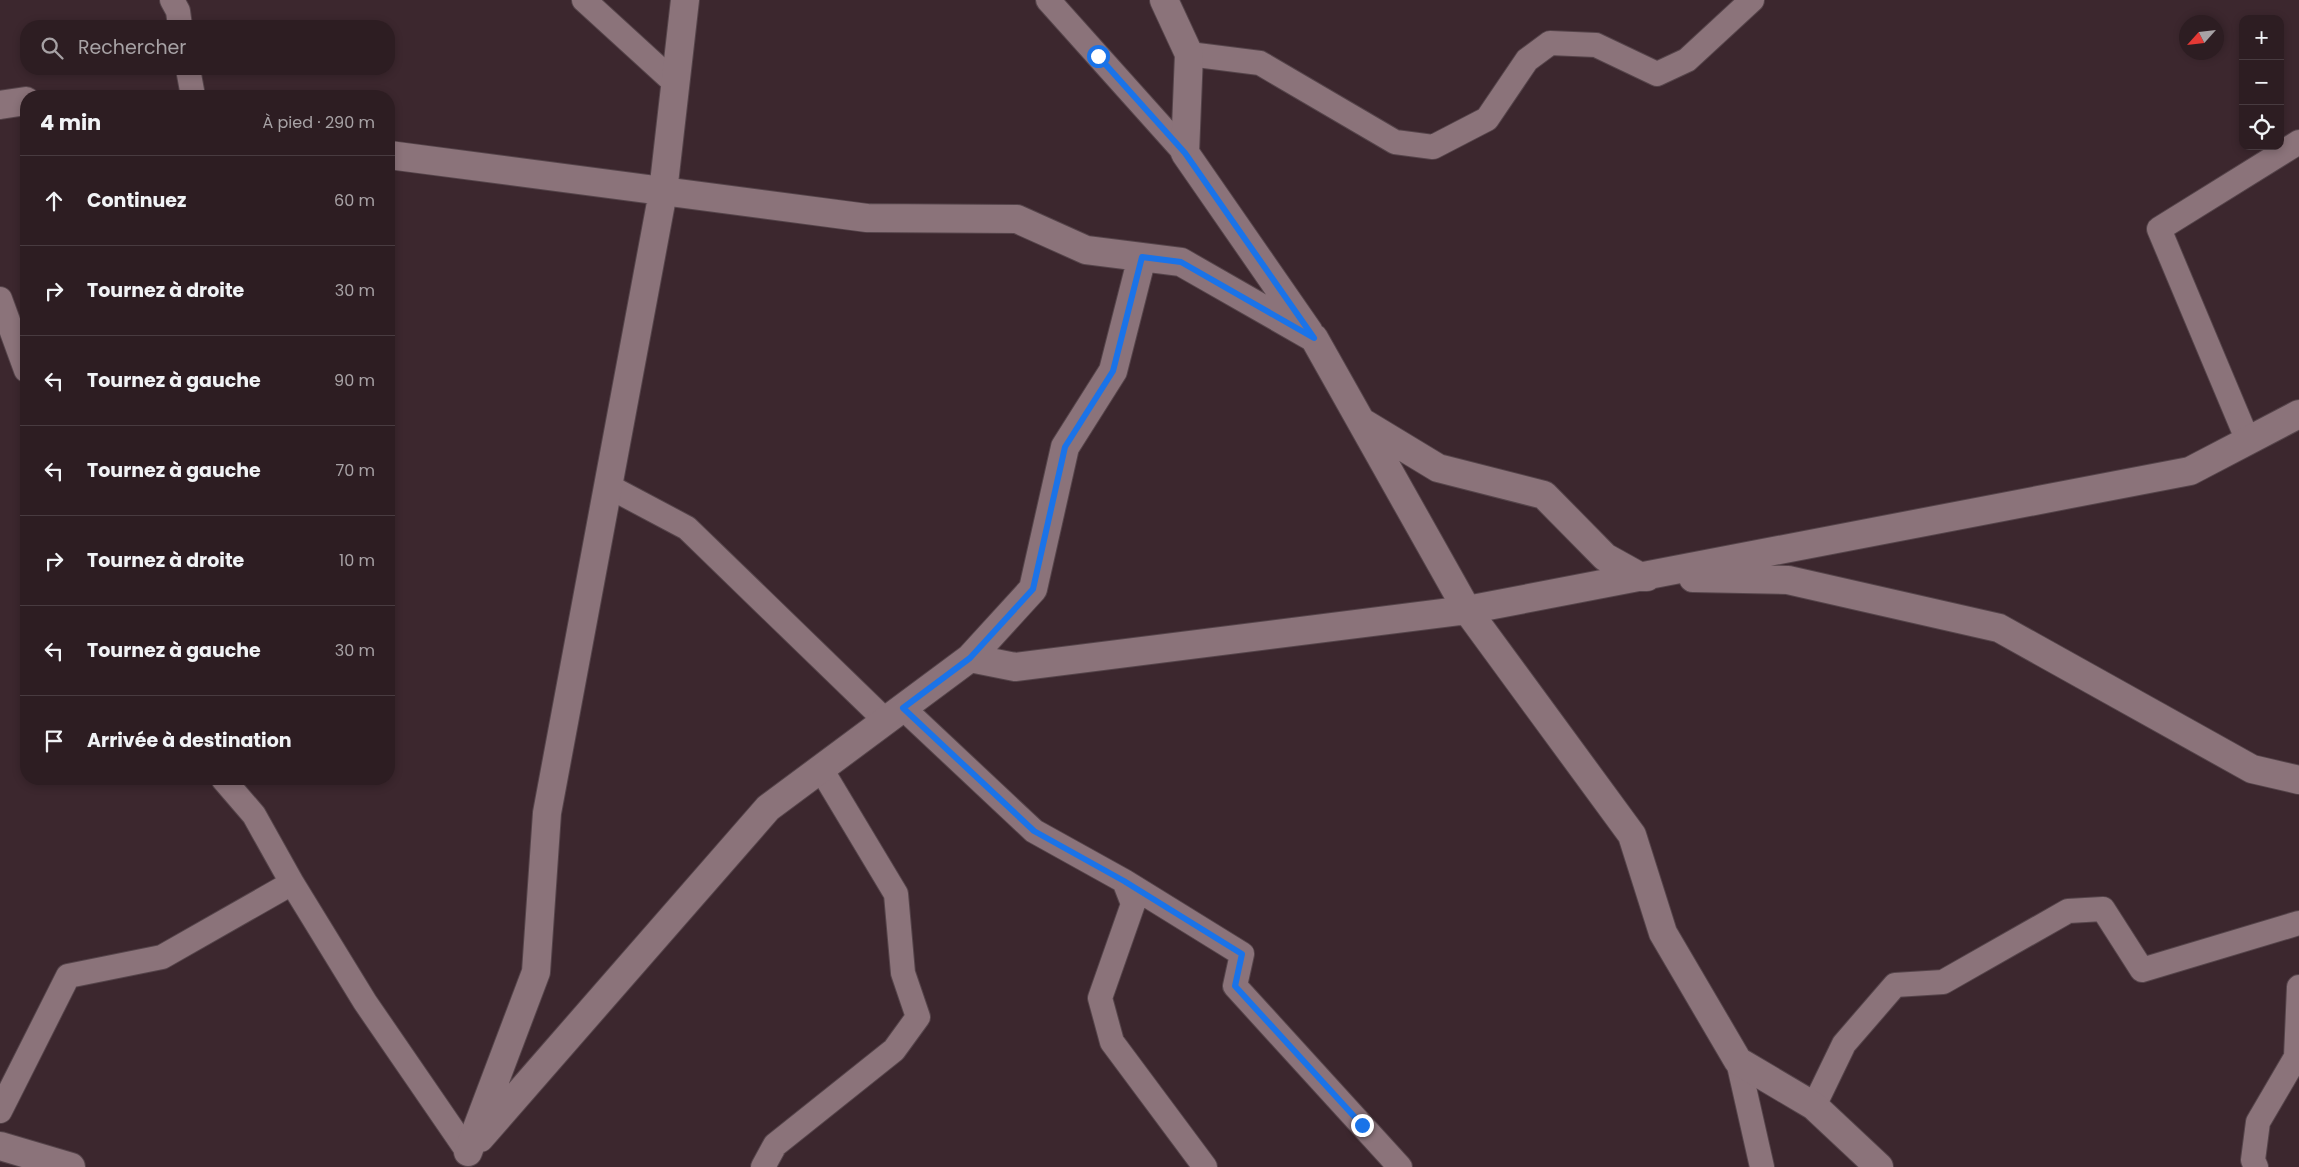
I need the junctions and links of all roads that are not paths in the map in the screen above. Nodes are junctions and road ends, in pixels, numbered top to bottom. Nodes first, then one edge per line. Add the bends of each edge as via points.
1 (172, 0) edge
2 (584, 0) edge
3 (685, 0) edge
4 (1048, 0) edge
5 (1164, 0) edge
6 (1752, 0) edge
7 (179, 20) edge
8 (1189, 54) junction
9 (189, 75) edge
10 (676, 84) junction
11 (192, 90) edge
12 (20, 102) edge
13 (0, 104) edge
14 (2299, 142) edge
15 (1185, 153) junction
16 (395, 156) edge
17 (663, 192) junction
18 (1142, 257) junction
19 (0, 299) edge
20 (5, 335) edge
21 (1314, 338) junction
22 (20, 360) edge
23 (2299, 414) edge
24 (1361, 422) junction
25 (2248, 441) junction
26 (608, 486) junction
27 (1641, 577) junction
28 (1467, 610) junction
29 (970, 658) junction
30 (895, 714) junction
31 (821, 769) junction
32 (2299, 780) edge
33 (228, 785) edge
34 (1124, 881) junction
35 (292, 883) junction
36 (2299, 923) edge
37 (2299, 987) edge
38 (1738, 1061) junction
39 (1814, 1106) junction
40 (0, 1111) edge
41 (0, 1146) edge
42 (463, 1159) edge
43 (71, 1167) edge
44 (763, 1167) edge
45 (1205, 1167) edge
46 (1400, 1167) edge
47 (1762, 1167) edge
48 (1879, 1167) edge
49 (2256, 1167) edge

1 - 7 lane
2 - 10 lane
3 - 10 street
4 - 15 lane
5 - 8 street
6 - 8 lane via 1687,60 1657,74 1596,45 1550,43 1527,60 1487,120 1433,147 1395,142 1260,63
8 - 15 street
9 - 11 lane
10 - 17 street
12 - 13 street
14 - 25 lane via 2160,229
15 - 21 street
16 - 17 street
17 - 18 street via 867,218 1018,219 1086,250
17 - 26 street
18 - 21 street via 1181,262
18 - 29 street via 1113,371 1065,447 1033,589
19 - 20 lane
20 - 22 lane
21 - 24 street
23 - 25 street
24 - 27 street via 1438,468 1544,495 1605,557
24 - 28 street
25 - 27 street via 2190,471
26 - 30 lane via 687,528
26 - 42 street via 547,813 536,972
27 - 28 street
27 - 32 street via 1788,580 1999,628 2252,769
28 - 29 street via 1015,667
28 - 38 street via 1632,835 1663,933
29 - 30 street
30 - 31 street
30 - 34 lane via 1034,831
31 - 42 street via 768,808
31 - 44 lane via 896,894 903,973 918,1017 894,1050 776,1145
33 - 35 lane via 254,815
34 - 45 lane via 1133,904 1100,998 1112,1042
34 - 46 lane via 1242,954 1235,986
35 - 40 lane via 162,957 68,976
35 - 42 lane
36 - 39 lane via 2142,970 2103,909 2068,911 1943,982 1895,985 1844,1044
37 - 49 lane via 2296,1056 2258,1122 2253,1160
38 - 39 street
38 - 47 lane
39 - 48 street
41 - 43 street

